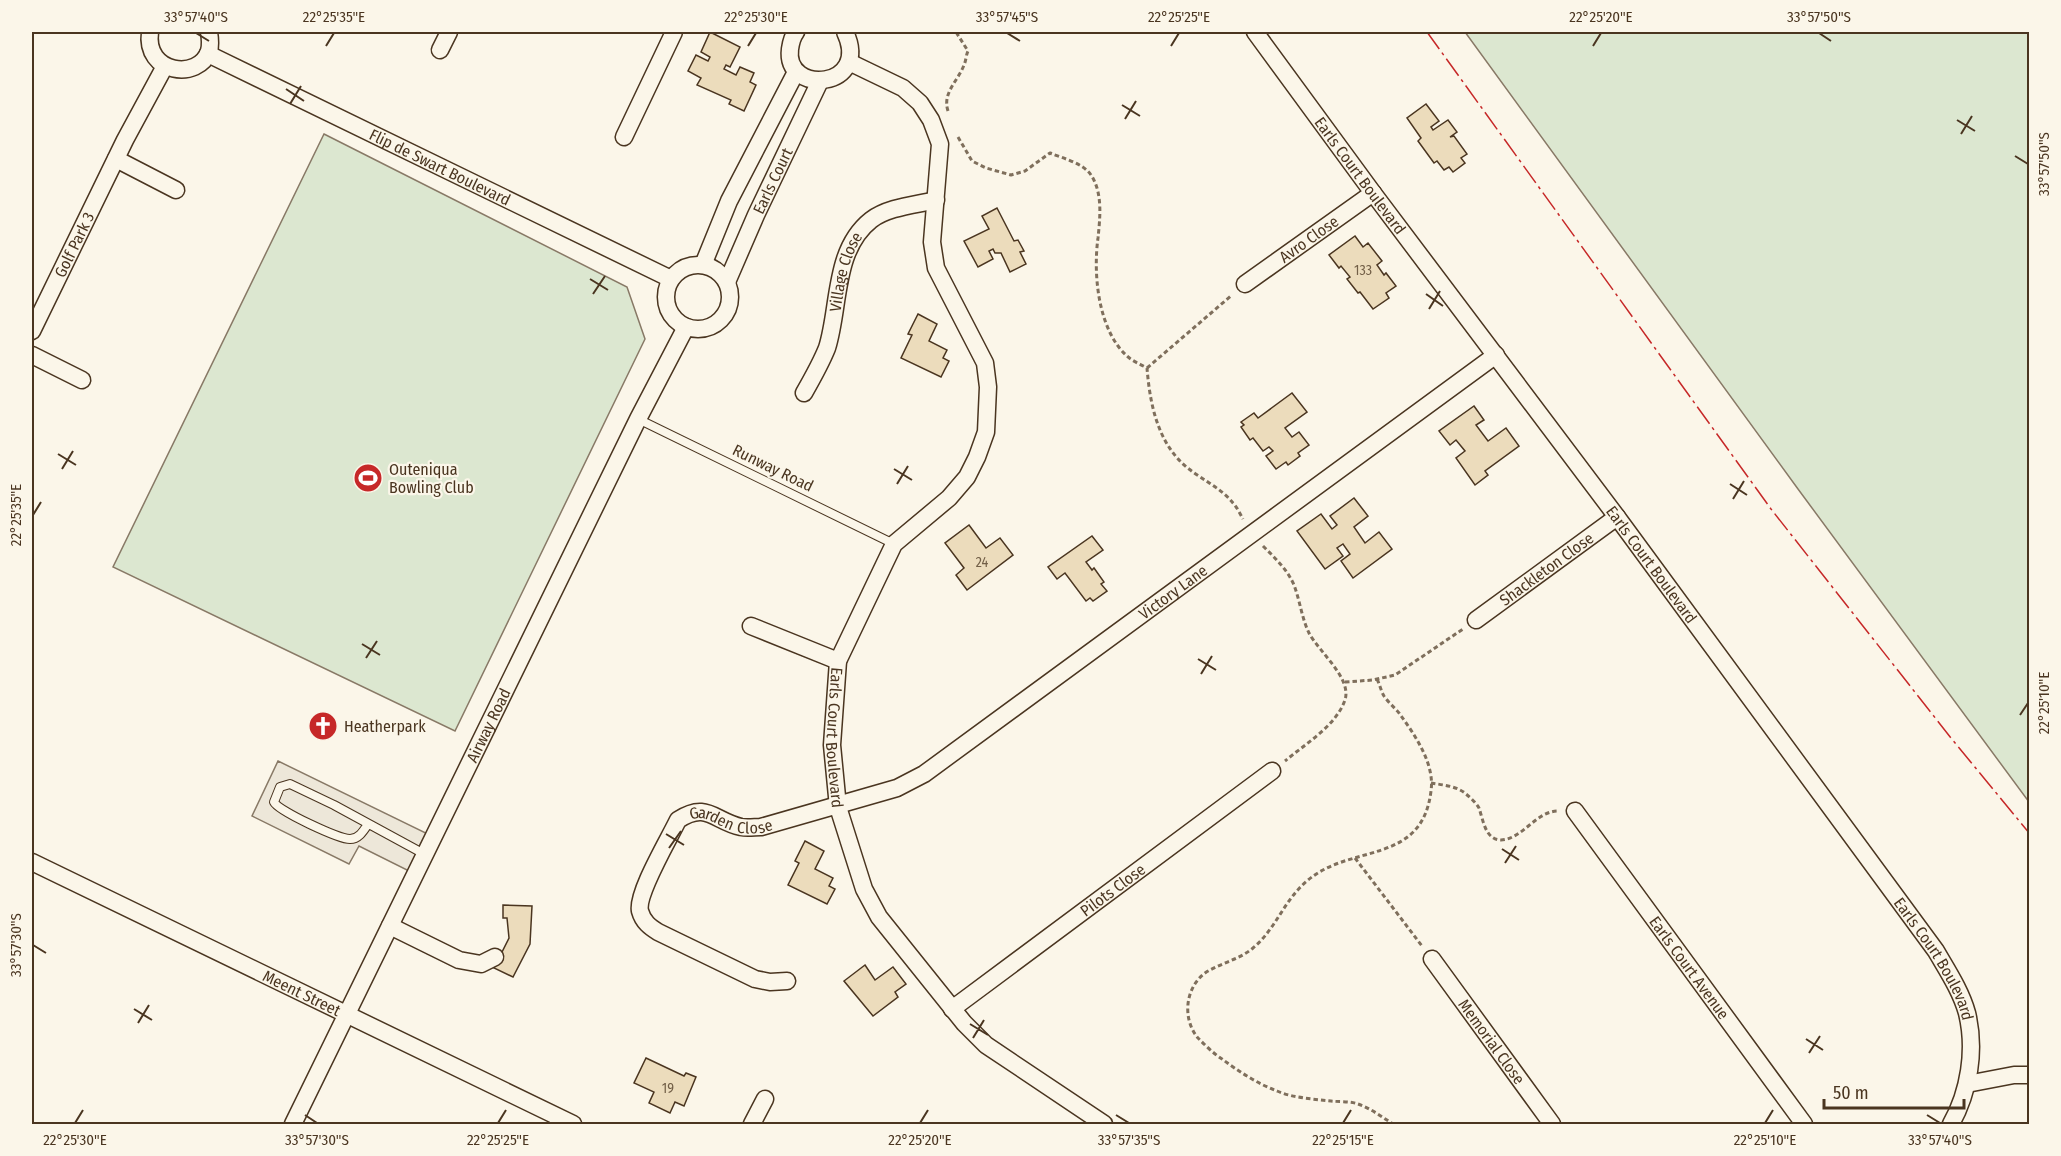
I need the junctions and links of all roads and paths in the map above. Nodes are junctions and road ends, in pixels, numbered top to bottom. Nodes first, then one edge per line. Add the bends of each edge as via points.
1 (150, 32) edge
2 (209, 32) edge
3 (449, 32) edge
4 (674, 32) edge
5 (845, 32) edge
6 (956, 32) edge
7 (1256, 32) edge
8 (790, 33) edge
9 (441, 50) dead end
10 (208, 54) junction
11 (849, 62) junction
12 (165, 66) junction
13 (796, 72) junction
14 (820, 81) junction
15 (949, 115) dead end
16 (957, 136) dead end
17 (624, 137) dead end
18 (116, 159) junction
19 (176, 190) dead end
20 (1373, 193) junction
21 (936, 200) junction
22 (703, 265) junction
23 (671, 279) junction
24 (727, 282) junction
25 (1245, 284) joint
26 (686, 327) junction
27 (32, 331) edge
28 (32, 355) edge
29 (1496, 355) junction
30 (1147, 368) junction
31 (82, 380) dead end
32 (804, 393) dead end
33 (638, 419) junction
34 (1617, 518) junction
35 (1251, 533) junction
36 (894, 544) junction
37 (1476, 620) joint
38 (751, 626) dead end
39 (838, 661) junction
40 (1377, 679) junction
41 (1345, 682) junction
42 (1272, 771) joint
43 (1431, 783) junction
44 (838, 807) junction
45 (1575, 811) joint
46 (368, 824) junction
47 (426, 855) junction
48 (1355, 857) junction
49 (32, 862) edge
50 (390, 926) junction
51 (495, 957) dead end
52 (1432, 959) joint
53 (787, 981) dead end
54 (952, 1009) junction
55 (347, 1016) junction
56 (2030, 1074) edge
57 (1967, 1084) junction
58 (765, 1099) dead end
59 (293, 1125) edge
60 (573, 1125) edge
61 (752, 1125) edge
62 (1104, 1125) edge
63 (1393, 1125) edge
64 (1552, 1125) edge
65 (1804, 1125) edge
66 (1951, 1125) edge

1 - 12 street via 155,58
2 - 10 street
3 - 9 street
4 - 17 street
5 - 11 street via 850,43
6 - 15 path via 968,51 949,90 945,104
7 - 20 street, Earls Court Boulevard
8 - 13 street via 789,56
10 - 12 street via 187,68
10 - 23 street, Flip de Swart Boulevard
11 - 14 street via 835,77
11 - 21 street, Earls Court Boulevard via 903,88 931,120 940,144
12 - 18 street, Golf Park 3
13 - 14 street
13 - 22 street, Earls Court via 729,201
14 - 24 street, Earls Court
16 - 30 path via 972,160 986,168 1011,175 1025,171 1050,153 1091,174 1100,207 1100,305 1112,337 1127,357
18 - 19 street
18 - 27 street, Golf Park 3
20 - 25 street, Avro Close
20 - 29 street, Earls Court Boulevard
21 - 32 street, Village Close via 886,212 858,234 841,273 827,348
21 - 36 street, Earls Court Boulevard via 932,242 936,268 985,363 986,432 966,477 949,498
22 - 23 street via 685,267
22 - 24 street via 717,271
23 - 26 street via 666,289 669,312
24 - 26 street via 730,298 726,312 716,324 701,329
25 - 30 path
26 - 33 street, Airway Road
28 - 31 street
29 - 34 street, Earls Court Boulevard
29 - 35 street, Victory Lane
30 - 35 path via 1161,436 1187,468 1233,503
33 - 36 lane, Runway Road
33 - 47 street, Airway Road
34 - 37 street, Shackleton Close
34 - 57 street, Earls Court Boulevard via 1936,951 1967,1013 1971,1055
35 - 41 path via 1283,566 1309,633
35 - 44 street, Victory Lane via 924,774 897,788
36 - 39 street, Earls Court Boulevard
37 - 40 path via 1395,675
38 - 39 street
39 - 44 street, Earls Court Boulevard via 832,745
40 - 41 path
40 - 43 path via 1385,698 1423,752
41 - 42 path via 1346,698 1338,713
42 - 54 street, Pilots Close
43 - 45 path via 1464,792 1478,805 1483,824 1492,837 1499,840 1550,811
43 - 48 path via 1426,810 1405,841
44 - 53 street, Garden Close via 761,827 741,827 710,813 687,814 678,820 640,896 640,911 646,923 658,932 755,979
44 - 54 street, Earls Court Boulevard via 864,889 879,917
45 - 65 street, Earls Court Avenue
46 - 46 lane via 358,837 347,838 293,816 274,802 280,787 290,784
46 - 47 lane
47 - 50 street, Airway Road
48 - 52 path
48 - 63 path via 1339,861 1309,878 1287,903 1271,930 1252,949 1206,973 1195,984 1187,1002 1197,1037 1221,1059 1260,1083 1305,1098 1357,1103
49 - 55 street, Meent Street
50 - 51 street via 459,960 481,964
50 - 55 street, Airway Road
52 - 64 street, Memorial Close
54 - 62 street, Earls Court Boulevard via 986,1045
55 - 59 street, Airway Road
55 - 60 street, Meent Street
56 - 57 street
57 - 66 street, Earls Court Boulevard
58 - 61 street

